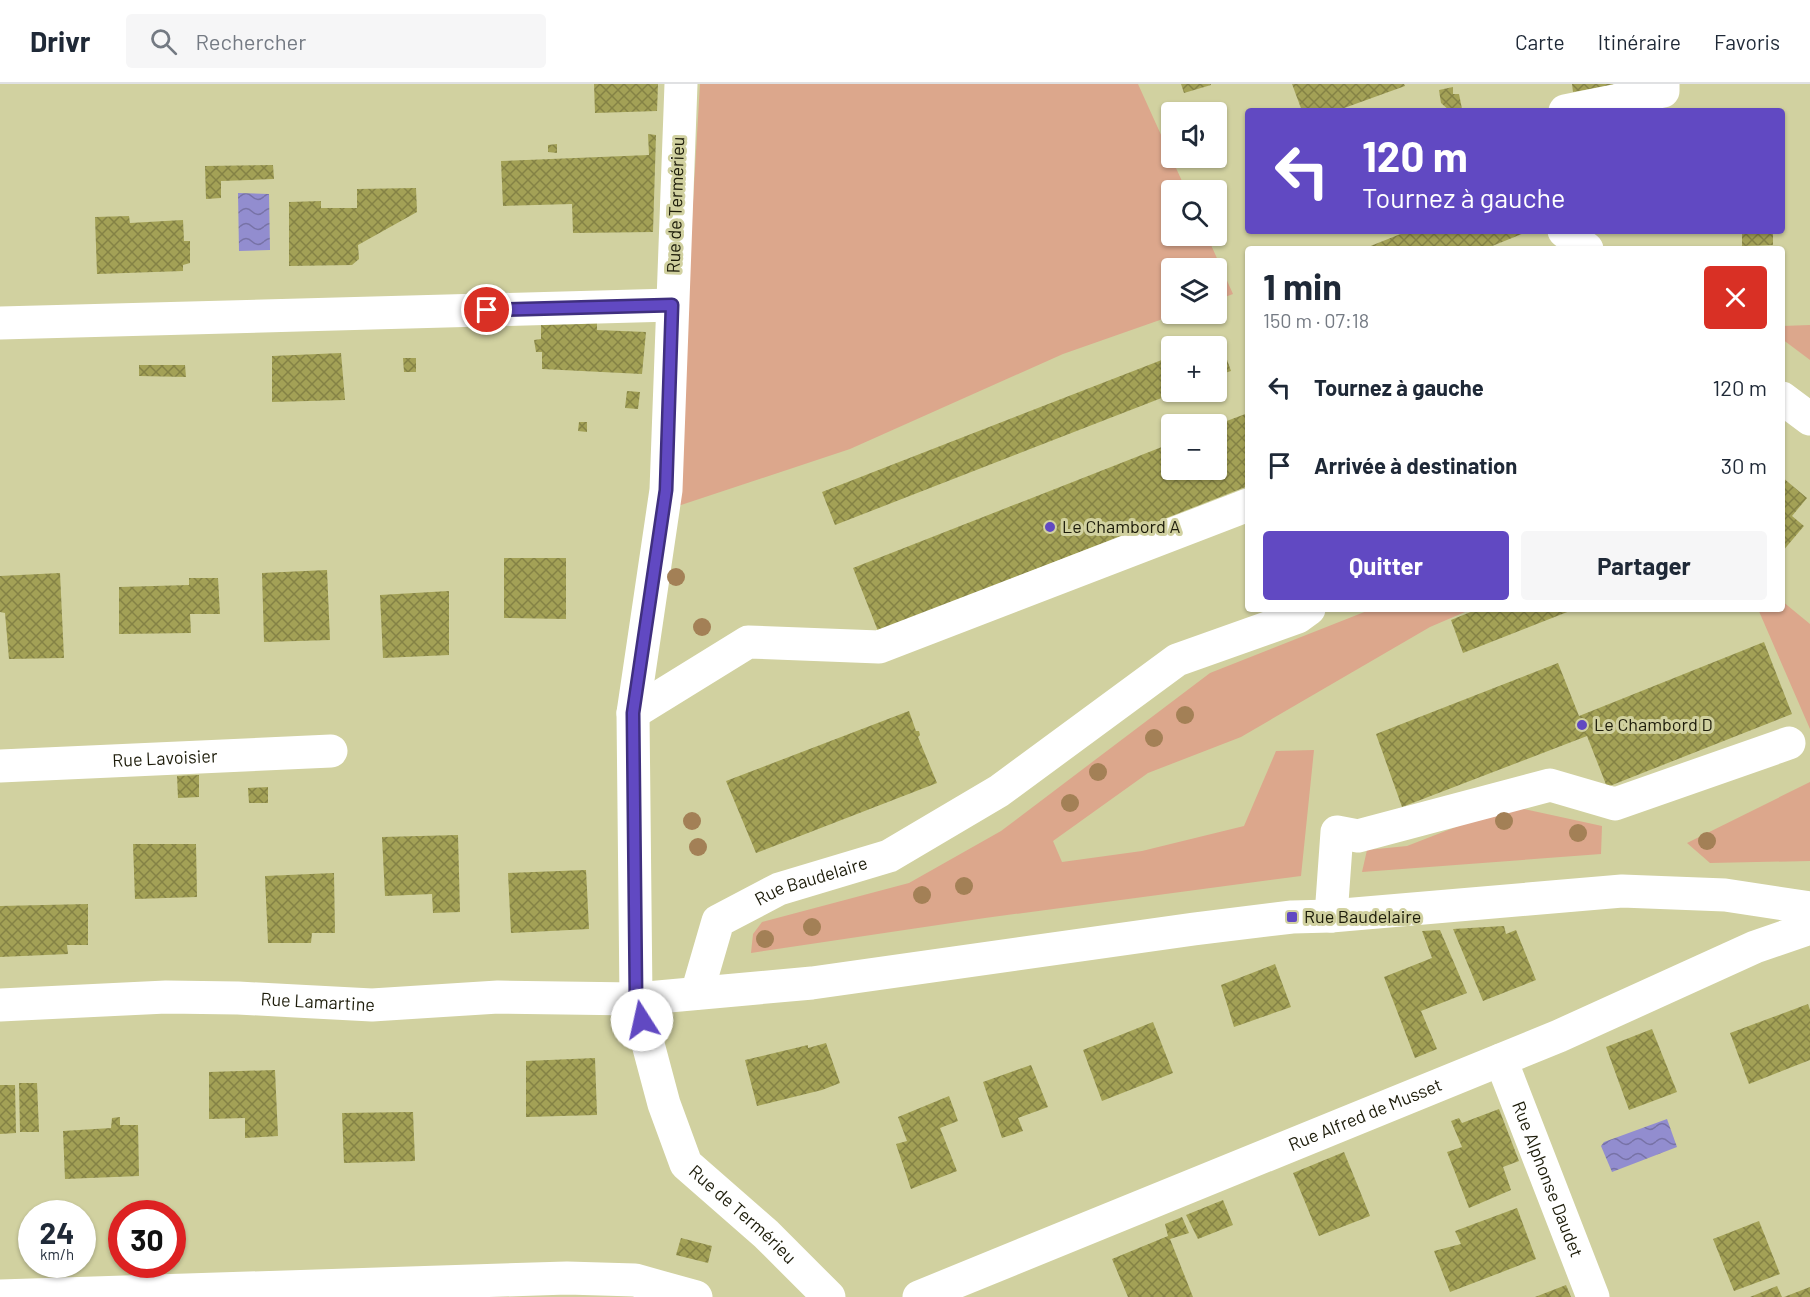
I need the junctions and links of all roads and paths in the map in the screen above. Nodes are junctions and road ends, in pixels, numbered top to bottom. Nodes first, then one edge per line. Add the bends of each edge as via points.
1 (681, 84) edge
2 (1663, 84) edge
3 (1579, 108) edge
4 (1568, 234) edge
5 (1583, 246) edge
6 (672, 305) junction
7 (0, 323) edge
8 (1785, 400) edge
9 (1810, 419) edge
10 (1245, 506) edge
11 (1305, 612) edge
12 (633, 713) junction
13 (1789, 743) dead end
14 (331, 751) dead end
15 (0, 766) edge
16 (1810, 908) edge
17 (1331, 916) junction
18 (1810, 928) edge
19 (697, 993) junction
20 (636, 999) junction
21 (0, 1005) edge
22 (1501, 1060) junction
23 (0, 1296) edge
24 (696, 1297) edge
25 (829, 1297) edge
26 (919, 1297) edge
27 (1593, 1297) edge

1 - 6 street, Rue de Termérieu
2 - 3 street via 1664,91
4 - 5 street
6 - 7 street
6 - 12 street, Rue de Termérieu via 666,490
8 - 9 street
10 - 12 street via 879,647 748,642
11 - 19 street, Rue Baudelaire via 1177,660 999,791 889,856 779,889 718,921
12 - 20 street, Rue de Termérieu
13 - 17 street via 1615,804 1550,785 1358,836 1337,831
14 - 15 street, Rue Lavoisier
16 - 17 street via 1725,894 1622,891
17 - 19 street via 1194,928 812,983
18 - 22 street, Rue Alfred de Musset via 1755,947
19 - 20 street
20 - 21 street, Rue Lamartine via 498,997 372,1005 166,998
20 - 25 street, Rue de Termérieu via 664,1104 686,1164 766,1234
22 - 26 street, Rue Alfred de Musset
22 - 27 street, Rue Alphonse Daudet
23 - 24 street via 567,1278 636,1280

